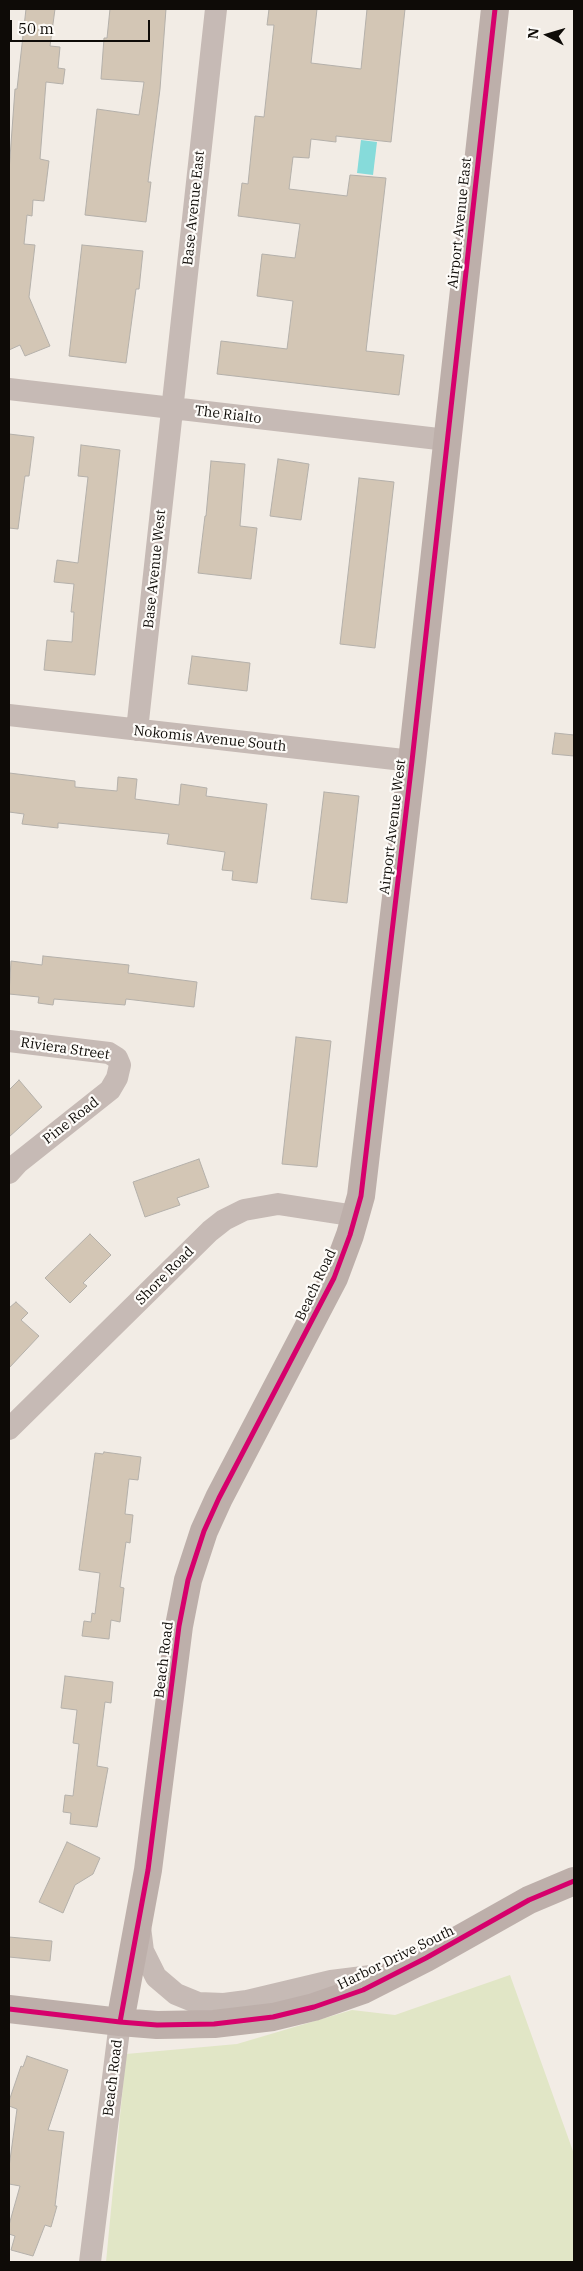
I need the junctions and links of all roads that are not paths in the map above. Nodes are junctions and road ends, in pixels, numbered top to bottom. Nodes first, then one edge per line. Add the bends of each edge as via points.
1 (216, 9) edge
2 (495, 9) edge
3 (9, 389) edge
4 (173, 408) junction
5 (447, 440) junction
6 (9, 716) edge
7 (136, 730) junction
8 (412, 761) junction
9 (9, 1041) edge
10 (119, 1061) joint
11 (9, 1173) edge
12 (356, 1216) junction
13 (9, 1429) edge
14 (574, 1881) edge
15 (139, 1922) junction
16 (398, 1973) junction
17 (9, 2009) edge
18 (120, 2022) junction
19 (90, 2262) edge

1 - 4 street, Base Avenue East
2 - 5 street, Airport Avenue East
3 - 4 street, The Rialto
4 - 5 street, The Rialto
4 - 7 street, Base Avenue West
5 - 8 street, Airport Avenue West
6 - 7 street, Nokomis Avenue South
7 - 8 street, Nokomis Avenue South
8 - 12 street, Airport Avenue West via 365,1170
9 - 10 street, Riviera Street via 108,1053
10 - 11 street, Pine Road via 118,1078 110,1090
12 - 13 street, Shore Road via 278,1204 244,1210 224,1220
12 - 15 street, Beach Road via 322,1304 233,1470 204,1531 195,1559 179,1626 156,1821
14 - 16 street, Harbor Drive South via 529,1900
15 - 16 street via 144,1951 156,1977 176,1994 198,2003 247,2001 331,1981
15 - 18 street, Beach Road
16 - 18 street, Harbor Drive South via 340,1999 273,2017 186,2025
17 - 18 street, Harbor Drive South
18 - 19 street, Beach Road

